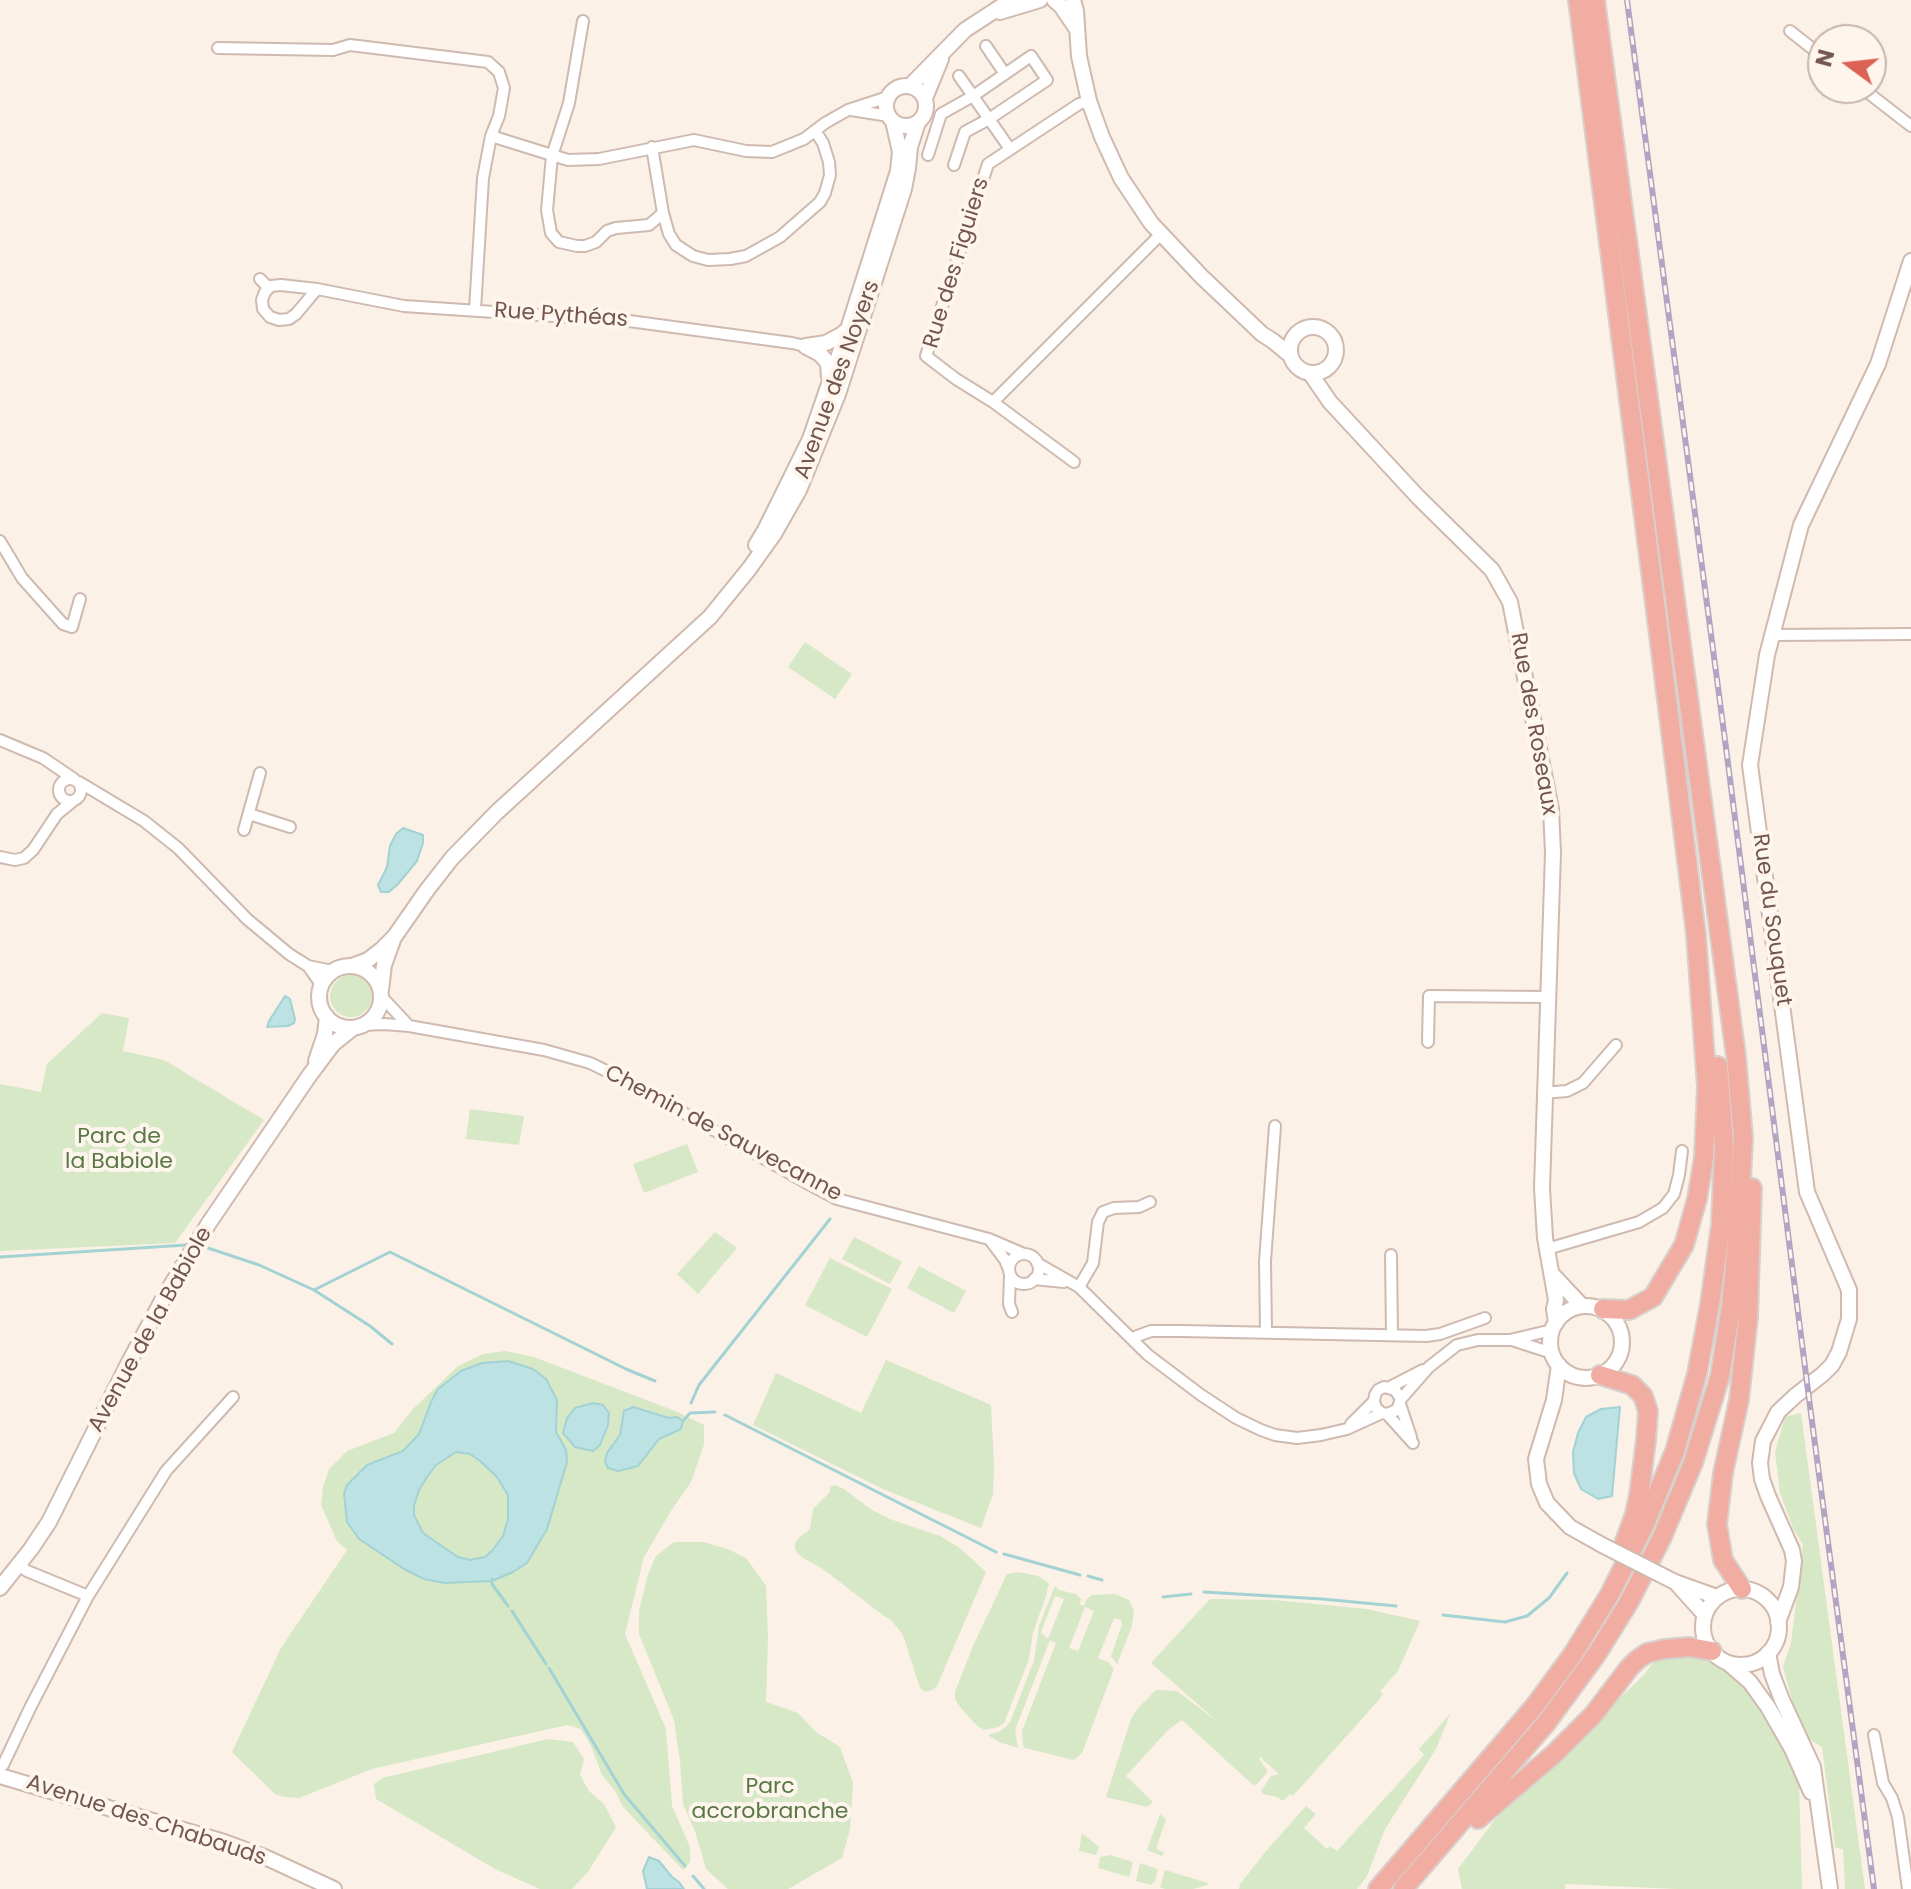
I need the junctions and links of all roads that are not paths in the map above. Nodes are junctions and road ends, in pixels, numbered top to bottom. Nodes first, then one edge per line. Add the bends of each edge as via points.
1 (1011, 0) edge
2 (1040, 0) edge
3 (1054, 0) edge
4 (1073, 0) edge
5 (1578, 0) edge
6 (1595, 0) edge
7 (981, 19) junction
8 (583, 21) dead end
9 (1077, 29) junction
10 (1790, 31) dead end
11 (1807, 44) edge
12 (986, 46) dead end
13 (218, 48) dead end
14 (945, 52) junction
15 (1005, 74) junction
16 (959, 76) dead end
17 (910, 86) junction
18 (973, 96) junction
19 (888, 97) junction
20 (925, 98) junction
21 (1089, 101) junction
22 (1883, 104) edge
23 (848, 110) junction
24 (891, 119) junction
25 (989, 119) junction
26 (918, 122) junction
27 (1911, 126) edge
28 (816, 132) junction
29 (491, 136) junction
30 (652, 147) junction
31 (1010, 149) junction
32 (928, 155) dead end
33 (552, 156) junction
34 (954, 165) dead end
35 (663, 213) junction
36 (1161, 234) junction
37 (1911, 261) edge
38 (260, 279) dead end
39 (269, 288) junction
40 (317, 289) junction
41 (475, 310) junction
42 (848, 329) junction
43 (1292, 340) junction
44 (1273, 341) junction
45 (826, 343) junction
46 (805, 346) junction
47 (839, 354) junction
48 (1290, 355) junction
49 (1316, 372) junction
50 (833, 389) junction
51 (993, 402) junction
52 (1074, 462) dead end
53 (0, 541) edge
54 (80, 599) dead end
55 (1658, 627) junction
56 (1911, 634) edge
57 (1774, 635) junction
58 (0, 740) edge
59 (50, 764) junction
60 (260, 773) dead end
61 (76, 780) junction
62 (60, 791) junction
63 (104, 797) junction
64 (75, 800) junction
65 (57, 814) junction
66 (249, 814) junction
67 (290, 827) dead end
68 (244, 830) dead end
69 (0, 857) edge
70 (1712, 877) junction
71 (395, 936) junction
72 (308, 966) junction
73 (352, 966) junction
74 (333, 971) junction
75 (322, 986) junction
76 (381, 994) junction
77 (1547, 997) junction
78 (327, 1017) junction
79 (358, 1026) junction
80 (409, 1026) junction
81 (1428, 1042) dead end
82 (1616, 1045) dead end
83 (309, 1076) junction
84 (1543, 1093) junction
85 (1275, 1126) dead end
86 (1682, 1151) dead end
87 (1150, 1202) dead end
88 (989, 1239) junction
89 (1547, 1249) junction
90 (1024, 1254) junction
91 (1391, 1255) dead end
92 (1037, 1263) junction
93 (1551, 1273) junction
94 (1010, 1274) junction
95 (1031, 1281) junction
96 (1074, 1285) junction
97 (1582, 1306) junction
98 (1603, 1309) junction
99 (1485, 1318) dead end
100 (1554, 1326) junction
101 (1266, 1332) junction
102 (1392, 1335) junction
103 (1132, 1338) junction
104 (1510, 1340) junction
105 (1555, 1359) junction
106 (1429, 1367) junction
107 (1600, 1375) junction
108 (1577, 1377) junction
109 (1390, 1387) junction
110 (233, 1397) dead end
111 (1554, 1400) junction
112 (1374, 1401) junction
113 (1400, 1402) junction
114 (1384, 1414) junction
115 (1347, 1429) junction
116 (1794, 1561) junction
117 (18, 1565) junction
118 (1675, 1582) junction
119 (0, 1588) edge
120 (1742, 1589) junction
121 (88, 1596) junction
122 (1763, 1596) junction
123 (1717, 1597) junction
124 (1705, 1615) junction
125 (1778, 1622) junction
126 (1768, 1653) junction
127 (1719, 1656) junction
128 (1874, 1735) dead end
129 (2, 1770) edge
130 (1478, 1773) junction
131 (1821, 1823) junction
132 (334, 1889) edge
133 (1378, 1889) edge
134 (1406, 1889) edge
135 (1830, 1889) edge
136 (1908, 1889) edge

1 - 7 street
2 - 7 street
3 - 9 street
4 - 9 street, Rue des Roseaux
5 - 55 highway
6 - 70 highway
7 - 14 street
8 - 33 street via 569,103
9 - 21 street, Rue des Roseaux
10 - 11 street
12 - 15 street
13 - 29 street via 333,50 350,45 488,62 499,72 504,88
14 - 17 street
14 - 20 street
15 - 18 street
15 - 25 street via 1031,56 1047,80
16 - 18 street
17 - 19 street via 897,88
17 - 20 street
18 - 25 street
18 - 32 street via 941,114
19 - 23 street
19 - 24 street
20 - 26 street
21 - 31 street, Rue des Figuiers
21 - 36 street, Rue des Roseaux via 1121,178
22 - 27 street
23 - 24 street
23 - 28 street
24 - 26 street via 905,126
24 - 42 street, Avenue des Noyers via 900,152 898,171
25 - 31 street
25 - 34 street via 965,132
26 - 50 street, Avenue des Noyers via 904,189
28 - 30 street via 772,152 694,140
28 - 35 street via 830,175 820,202 780,237 746,256 708,260 687,253 669,234
29 - 33 street
29 - 41 street via 483,178
30 - 33 street via 579,161
30 - 35 street
31 - 51 street, Rue des Figuiers via 988,164 926,356
33 - 35 street via 547,210 551,233 559,242 585,246 616,228 649,225
36 - 44 street, Rue des Roseaux
36 - 51 street
37 - 57 street, Rue du Souquet via 1878,364 1801,525
38 - 39 street
39 - 40 street, Rue Pythéas
39 - 40 street via 263,309 279,320 296,314
40 - 41 street, Rue Pythéas via 404,306
41 - 46 street, Rue Pythéas via 639,322
42 - 45 street
42 - 47 street, Avenue des Noyers
43 - 44 street
43 - 48 street
43 - 49 street via 1311,326 1332,336 1334,359
44 - 48 street, Rue des Roseaux
45 - 46 street
45 - 47 street
46 - 50 street via 828,363
47 - 50 street, Avenue des Noyers
48 - 49 street, Rue des Roseaux via 1297,367
49 - 77 street, Rue des Roseaux via 1323,392 1492,570 1510,602 1551,809
50 - 71 street, Avenue des Noyers via 765,530 739,570 676,648 452,858
51 - 52 street
53 - 54 street via 22,578 63,624 72,627
55 - 98 highway via 1696,934 1707,1087 1704,1157 1684,1245 1653,1297 1629,1310
55 - 130 highway via 1723,1130 1721,1225 1710,1304 1675,1451 1644,1526 1573,1654
56 - 57 street
57 - 116 street, Rue du Souquet via 1750,765 1807,1192 1849,1290 1849,1319 1832,1365 1778,1412 1763,1441 1762,1479
58 - 59 street
59 - 61 street
59 - 62 street
60 - 66 street
61 - 62 street via 63,781
61 - 63 street
61 - 64 street via 81,794
62 - 64 street via 66,801
62 - 65 street
63 - 64 street
63 - 72 street via 178,848 247,919
64 - 65 street
65 - 69 street via 24,858
66 - 67 street
66 - 68 street
70 - 120 highway via 1733,958 1751,1126 1748,1317 1717,1524 1723,1560
70 - 134 highway via 1743,1138 1731,1307 1720,1376 1693,1463 1629,1602 1547,1722
71 - 73 street, Avenue des Noyers via 368,960
71 - 76 street, Avenue des Noyers
72 - 74 street
72 - 75 street
73 - 74 street
73 - 76 street via 368,971
74 - 75 street
75 - 78 street via 320,1002
76 - 79 street via 376,1013
76 - 80 street
77 - 81 street via 1429,996
77 - 84 street, Rue des Roseaux
78 - 79 street via 344,1027
78 - 83 street, Avenue de la Babiole
79 - 80 street, Chemin de Sauvecanne
79 - 83 street, Avenue de la Babiole via 333,1044
80 - 88 street, Chemin de Sauvecanne via 590,1063 837,1199
82 - 84 street via 1583,1083
83 - 117 street, Avenue de la Babiole via 164,1297 49,1522
84 - 89 street, Rue des Roseaux
85 - 101 street via 1265,1261
86 - 89 street via 1674,1194 1663,1208 1639,1222
87 - 96 street via 1103,1212 1093,1263
88 - 90 street, Chemin de Sauvecanne
88 - 94 street
89 - 93 street, Rue des Roseaux
90 - 92 street
90 - 94 street via 1013,1259
91 - 102 street
92 - 95 street
92 - 96 street
93 - 97 street
93 - 100 street, Rue des Roseaux
94 - 95 street via 1015,1281
94 - 95 street via 1012,1312 1015,1297
95 - 96 street
96 - 103 street
97 - 98 street
97 - 100 street via 1563,1314
98 - 107 street via 1619,1326 1622,1349 1618,1360
99 - 102 street via 1440,1334
100 - 104 street
100 - 105 street via 1550,1341
101 - 102 street
101 - 103 street via 1151,1331
103 - 115 street via 1201,1395 1261,1430 1297,1438
104 - 105 street
104 - 106 street via 1464,1343
105 - 108 street
105 - 111 street
106 - 109 street
106 - 113 street
107 - 108 street
107 - 130 highway via 1632,1385 1646,1402 1635,1514 1580,1627
108 - 111 street
109 - 112 street via 1378,1390
109 - 113 street
110 - 121 street via 166,1471
111 - 118 street, bridge via 1536,1459 1547,1503 1570,1527
112 - 114 street
112 - 115 street
113 - 114 street via 1397,1410
113 - 114 street via 1413,1443
114 - 115 street
116 - 122 street via 1785,1582
116 - 125 street
117 - 119 street, Avenue de la Babiole
117 - 121 street
118 - 123 street
118 - 124 street
120 - 122 street
120 - 123 street
121 - 129 street
122 - 125 street
123 - 124 street
124 - 127 street via 1706,1640
125 - 126 street
126 - 127 street via 1748,1664
126 - 131 street via 1782,1700 1813,1767
127 - 131 street via 1750,1682 1768,1707 1808,1782
127 - 134 highway via 1689,1647 1647,1653 1637,1660 1554,1754
128 - 136 street via 1883,1783 1898,1817
129 - 132 street, Avenue des Chabauds via 224,1842
130 - 133 highway
131 - 135 street

